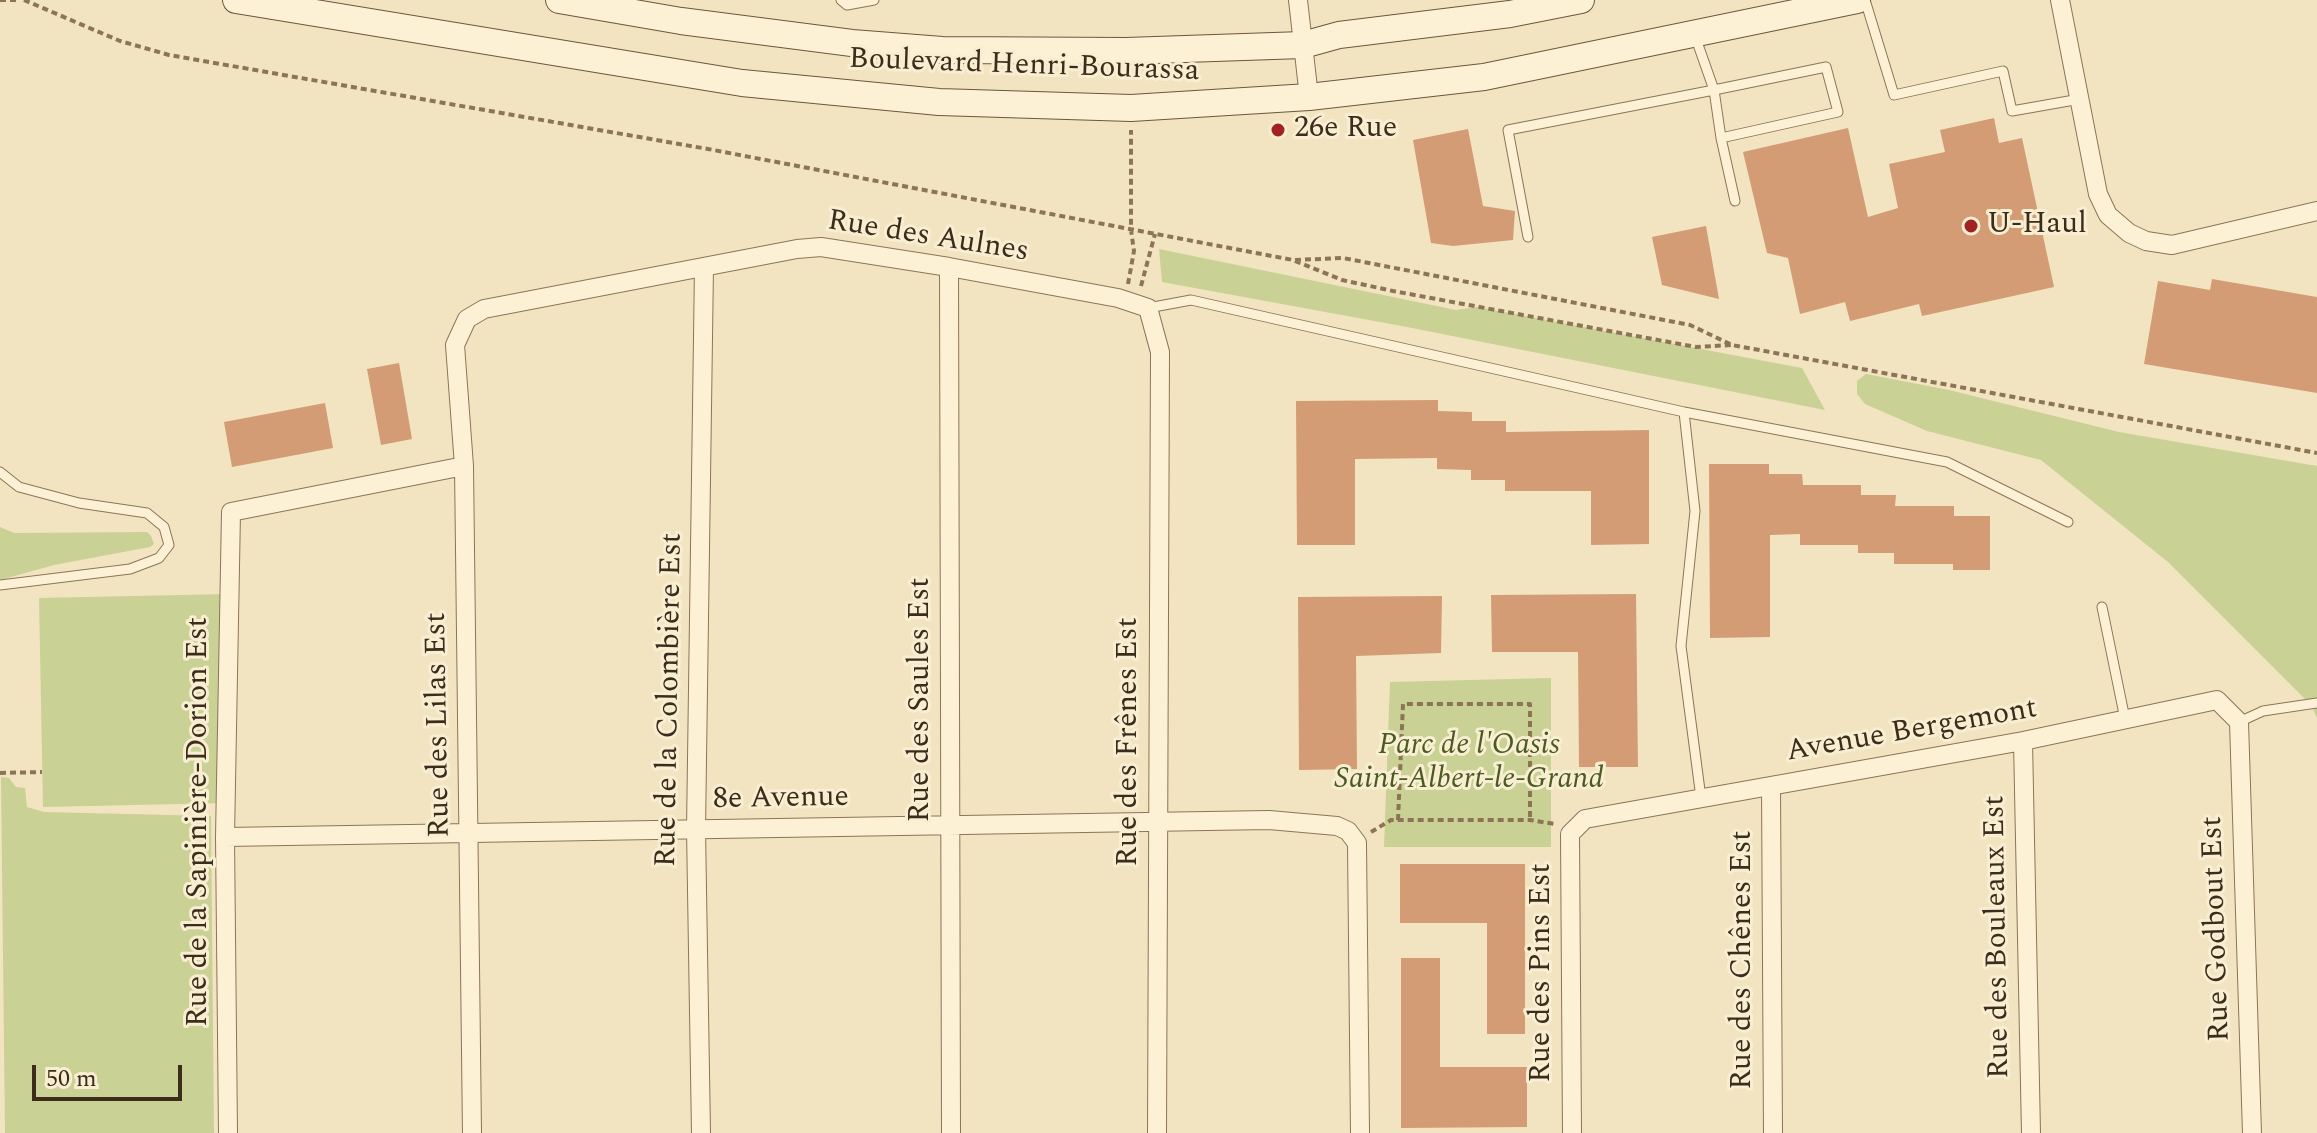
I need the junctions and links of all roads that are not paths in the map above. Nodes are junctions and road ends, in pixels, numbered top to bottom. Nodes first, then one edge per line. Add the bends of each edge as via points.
1 (236, 0) edge
2 (559, 0) edge
3 (841, 0) edge
4 (874, 0) edge
5 (1298, 0) edge
6 (1581, 0) edge
7 (1857, 0) edge
8 (1865, 0) edge
9 (2060, 0) edge
10 (1695, 34) junction
11 (1303, 45) junction
12 (1714, 90) junction
13 (1309, 97) junction
14 (2080, 99) junction
15 (1721, 138) junction
16 (1735, 201) dead end
17 (2317, 211) edge
18 (1528, 237) dead end
19 (704, 267) junction
20 (949, 267) junction
21 (1136, 304) junction
22 (467, 319) joint
23 (1684, 412) junction
24 (464, 466) junction
25 (0, 472) edge
26 (2068, 522) dead end
27 (0, 585) edge
28 (2102, 607) dead end
29 (2317, 703) edge
30 (2125, 719) junction
31 (2239, 722) junction
32 (2023, 741) junction
33 (1771, 786) junction
34 (1701, 798) junction
35 (1585, 819) joint
36 (1158, 822) junction
37 (950, 825) junction
38 (696, 829) junction
39 (470, 833) junction
40 (225, 837) junction
41 (228, 1133) edge
42 (472, 1133) edge
43 (701, 1133) edge
44 (951, 1133) edge
45 (1157, 1133) edge
46 (1360, 1133) edge
47 (1572, 1133) edge
48 (1773, 1133) edge
49 (2031, 1133) edge
50 (2252, 1133) edge

1 - 13 main road, Boulevard Henri-Bourassa via 742,83 939,102 1131,108
2 - 11 main road, Boulevard Henri-Bourassa via 744,30 942,50
3 - 4 lane via 847,5
5 - 11 street
6 - 11 main road, Boulevard Henri-Bourassa via 1339,35
7 - 10 main road, Boulevard Henri-Bourassa
8 - 14 lane via 1894,95 2003,71 2012,111
9 - 14 street
10 - 12 lane
10 - 13 main road, Boulevard Henri-Bourassa via 1484,77
11 - 13 street
12 - 15 lane
12 - 15 lane via 1826,67 1838,112
12 - 18 lane via 1508,130
14 - 17 street via 2098,194 2108,215 2129,233 2172,245
15 - 16 lane
19 - 20 street, Rue des Aulnes via 821,247
19 - 22 street, Rue des Aulnes via 484,309
19 - 38 street, Rue de la Colombière Est
20 - 21 street, Rue des Aulnes
20 - 37 street, Rue des Saules Est
21 - 23 lane via 1191,300
21 - 36 street, Rue des Frênes Est via 1160,352
22 - 24 street, Rue des Lilas Est via 455,345
23 - 26 lane via 1947,462
23 - 34 lane via 1695,511 1681,646
24 - 39 street, Rue des Lilas Est
24 - 40 street, Rue de la Sapinière-Dorion Est via 231,512
25 - 27 lane via 19,487 147,513 164,527 169,545 159,558 130,569
28 - 30 lane
29 - 31 lane via 2263,711
30 - 31 street, Avenue Bergemont via 2217,700
30 - 32 street, Avenue Bergemont
31 - 50 street, Rue Godbout Est
32 - 33 street, Avenue Bergemont
32 - 49 street, Rue des Bouleaux Est
33 - 34 street, Avenue Bergemont
33 - 48 street, Rue des Chênes Est
34 - 35 street, Avenue Bergemont
35 - 47 street, Rue des Pins Est via 1570,834
36 - 37 street, 8e Avenue
36 - 45 street, Rue des Frênes Est
36 - 46 street, 8e Avenue via 1269,820 1337,826 1357,843
37 - 38 street, 8e Avenue
37 - 44 street, Rue des Saules Est
38 - 39 street, 8e Avenue
38 - 43 street, Rue de la Colombière Est
39 - 40 street, 8e Avenue
39 - 42 street, Rue des Lilas Est
40 - 41 street, Rue de la Sapinière-Dorion Est

